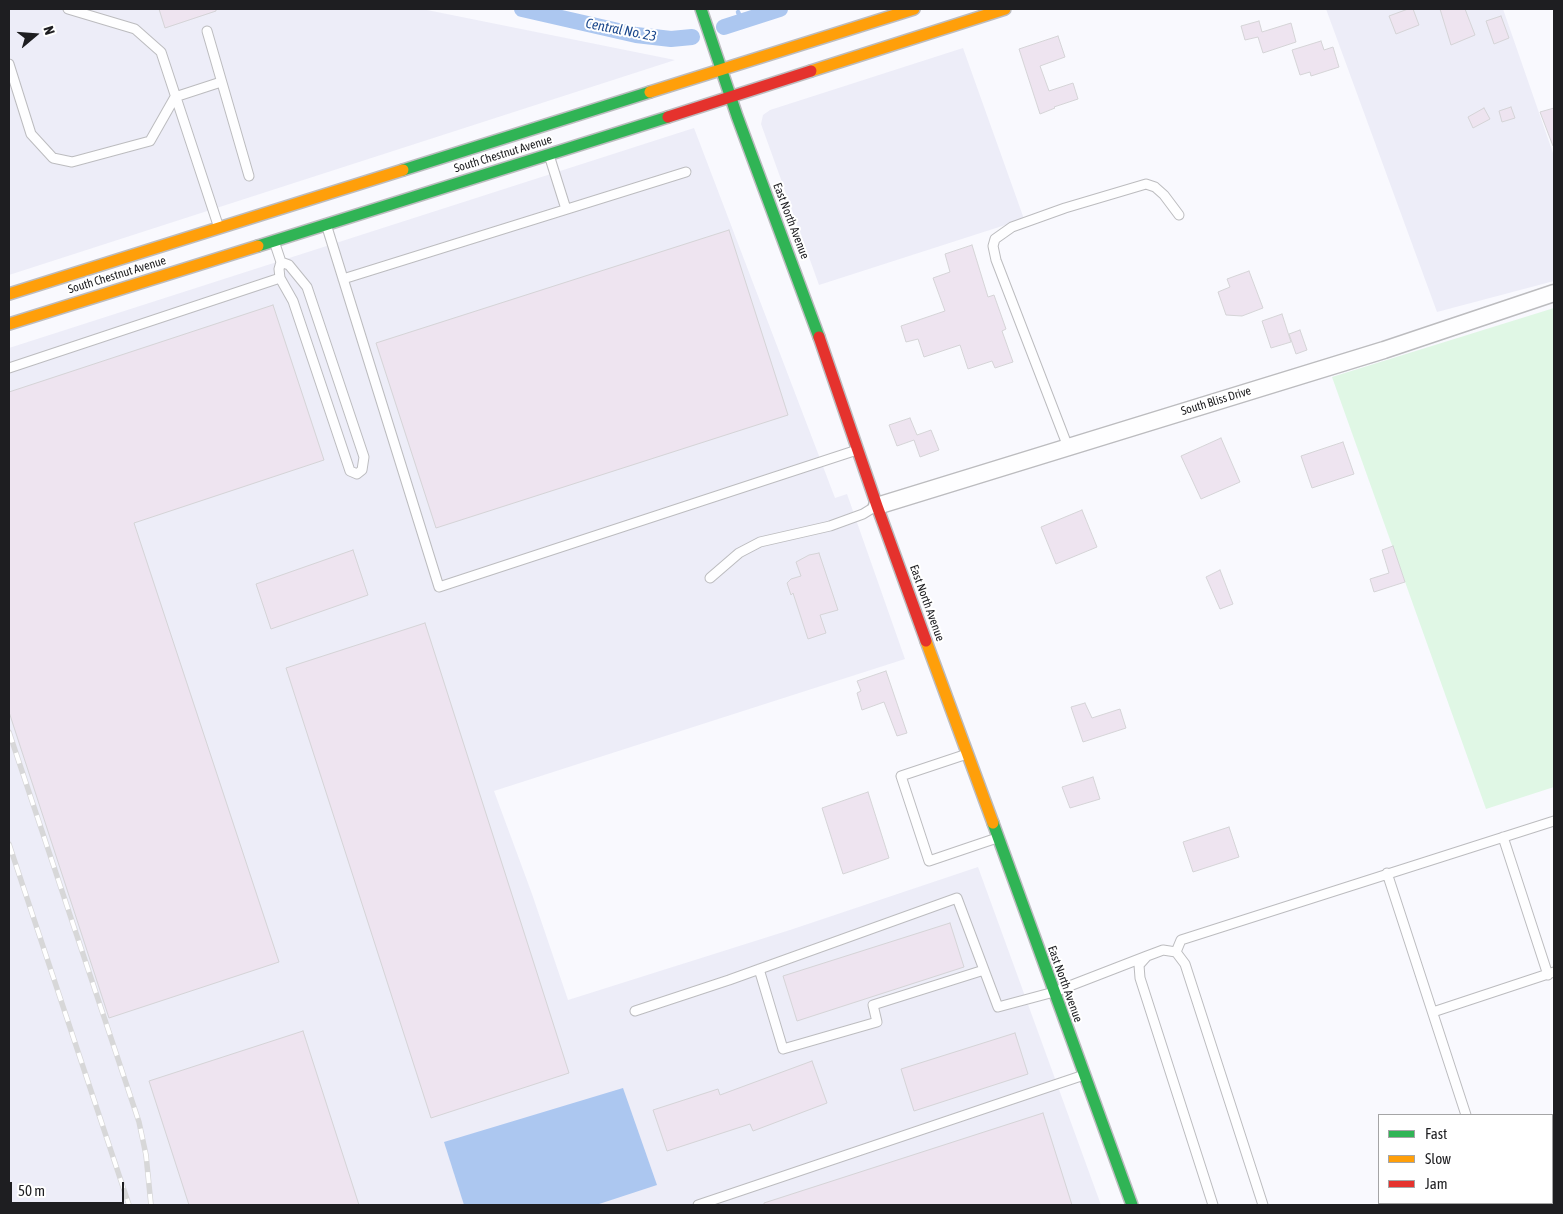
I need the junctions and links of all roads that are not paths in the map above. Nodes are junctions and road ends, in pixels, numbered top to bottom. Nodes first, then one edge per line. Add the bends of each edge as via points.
1 (68, 9) edge
2 (914, 9) edge
3 (1006, 9) edge
4 (702, 14) edge
5 (206, 31) dead end
6 (9, 64) edge
7 (721, 70) junction
8 (222, 82) junction
9 (175, 97) junction
10 (730, 97) junction
11 (549, 154) junction
12 (686, 172) dead end
13 (249, 176) dead end
14 (566, 209) junction
15 (1179, 215) dead end
16 (326, 224) junction
17 (219, 228) junction
18 (274, 240) junction
19 (281, 262) junction
20 (280, 278) junction
21 (343, 278) junction
22 (1554, 293) edge
23 (9, 294) edge
24 (9, 324) edge
25 (9, 368) edge
26 (1068, 447) junction
27 (858, 450) junction
28 (877, 506) junction
29 (710, 578) dead end
30 (968, 754) junction
31 (1554, 821) edge
32 (1504, 837) junction
33 (997, 838) junction
34 (1387, 873) junction
35 (1176, 952) junction
36 (1147, 956) junction
37 (759, 969) junction
38 (984, 970) junction
39 (1551, 974) edge
40 (1054, 992) junction
41 (634, 1011) dead end
42 (1433, 1012) junction
43 (1084, 1075) junction
44 (1466, 1114) edge
45 (698, 1205) edge
46 (1132, 1205) edge
47 (1213, 1205) edge
48 (1263, 1205) edge

1 - 9 lane via 135,29 161,52
2 - 7 main road, South Chestnut Avenue
3 - 10 main road, South Chestnut Avenue
4 - 7 main road, East North Avenue
5 - 8 lane
6 - 9 lane via 31,134 52,158 72,162 150,141
7 - 10 main road, East North Avenue
7 - 17 main road, South Chestnut Avenue
8 - 9 lane
8 - 13 lane
9 - 17 lane
10 - 11 main road, South Chestnut Avenue
10 - 27 main road, East North Avenue via 814,320
11 - 14 lane
11 - 16 main road, South Chestnut Avenue
12 - 14 lane
14 - 21 lane
15 - 26 lane via 1164,195 1146,184 1012,226 995,239 996,260
16 - 18 main road, South Chestnut Avenue
16 - 21 lane
17 - 23 main road, South Chestnut Avenue
18 - 19 lane
18 - 24 main road, South Chestnut Avenue
19 - 20 lane
19 - 20 lane via 289,265 307,287 364,457 362,470 357,474 350,471 293,301
20 - 25 lane
21 - 27 lane via 439,587
22 - 26 street, South Bliss Drive via 1384,350
26 - 28 street, South Bliss Drive
27 - 28 main road, East North Avenue
28 - 29 lane via 830,526 760,542 739,552
28 - 30 main road, East North Avenue
30 - 33 main road, East North Avenue
30 - 33 lane via 901,776 929,861
31 - 32 lane
32 - 34 lane
32 - 39 lane
33 - 40 main road, East North Avenue
34 - 35 lane via 1181,940
34 - 42 lane
35 - 36 lane via 1163,950
35 - 48 lane via 1185,964
36 - 40 lane
36 - 47 lane via 1139,965 1140,978
37 - 38 lane via 958,898
37 - 38 lane via 783,1049 877,1022 873,1005
37 - 41 lane
38 - 40 lane via 998,1007
39 - 42 lane
40 - 43 main road, East North Avenue
42 - 44 lane
43 - 45 lane
43 - 46 main road, East North Avenue

